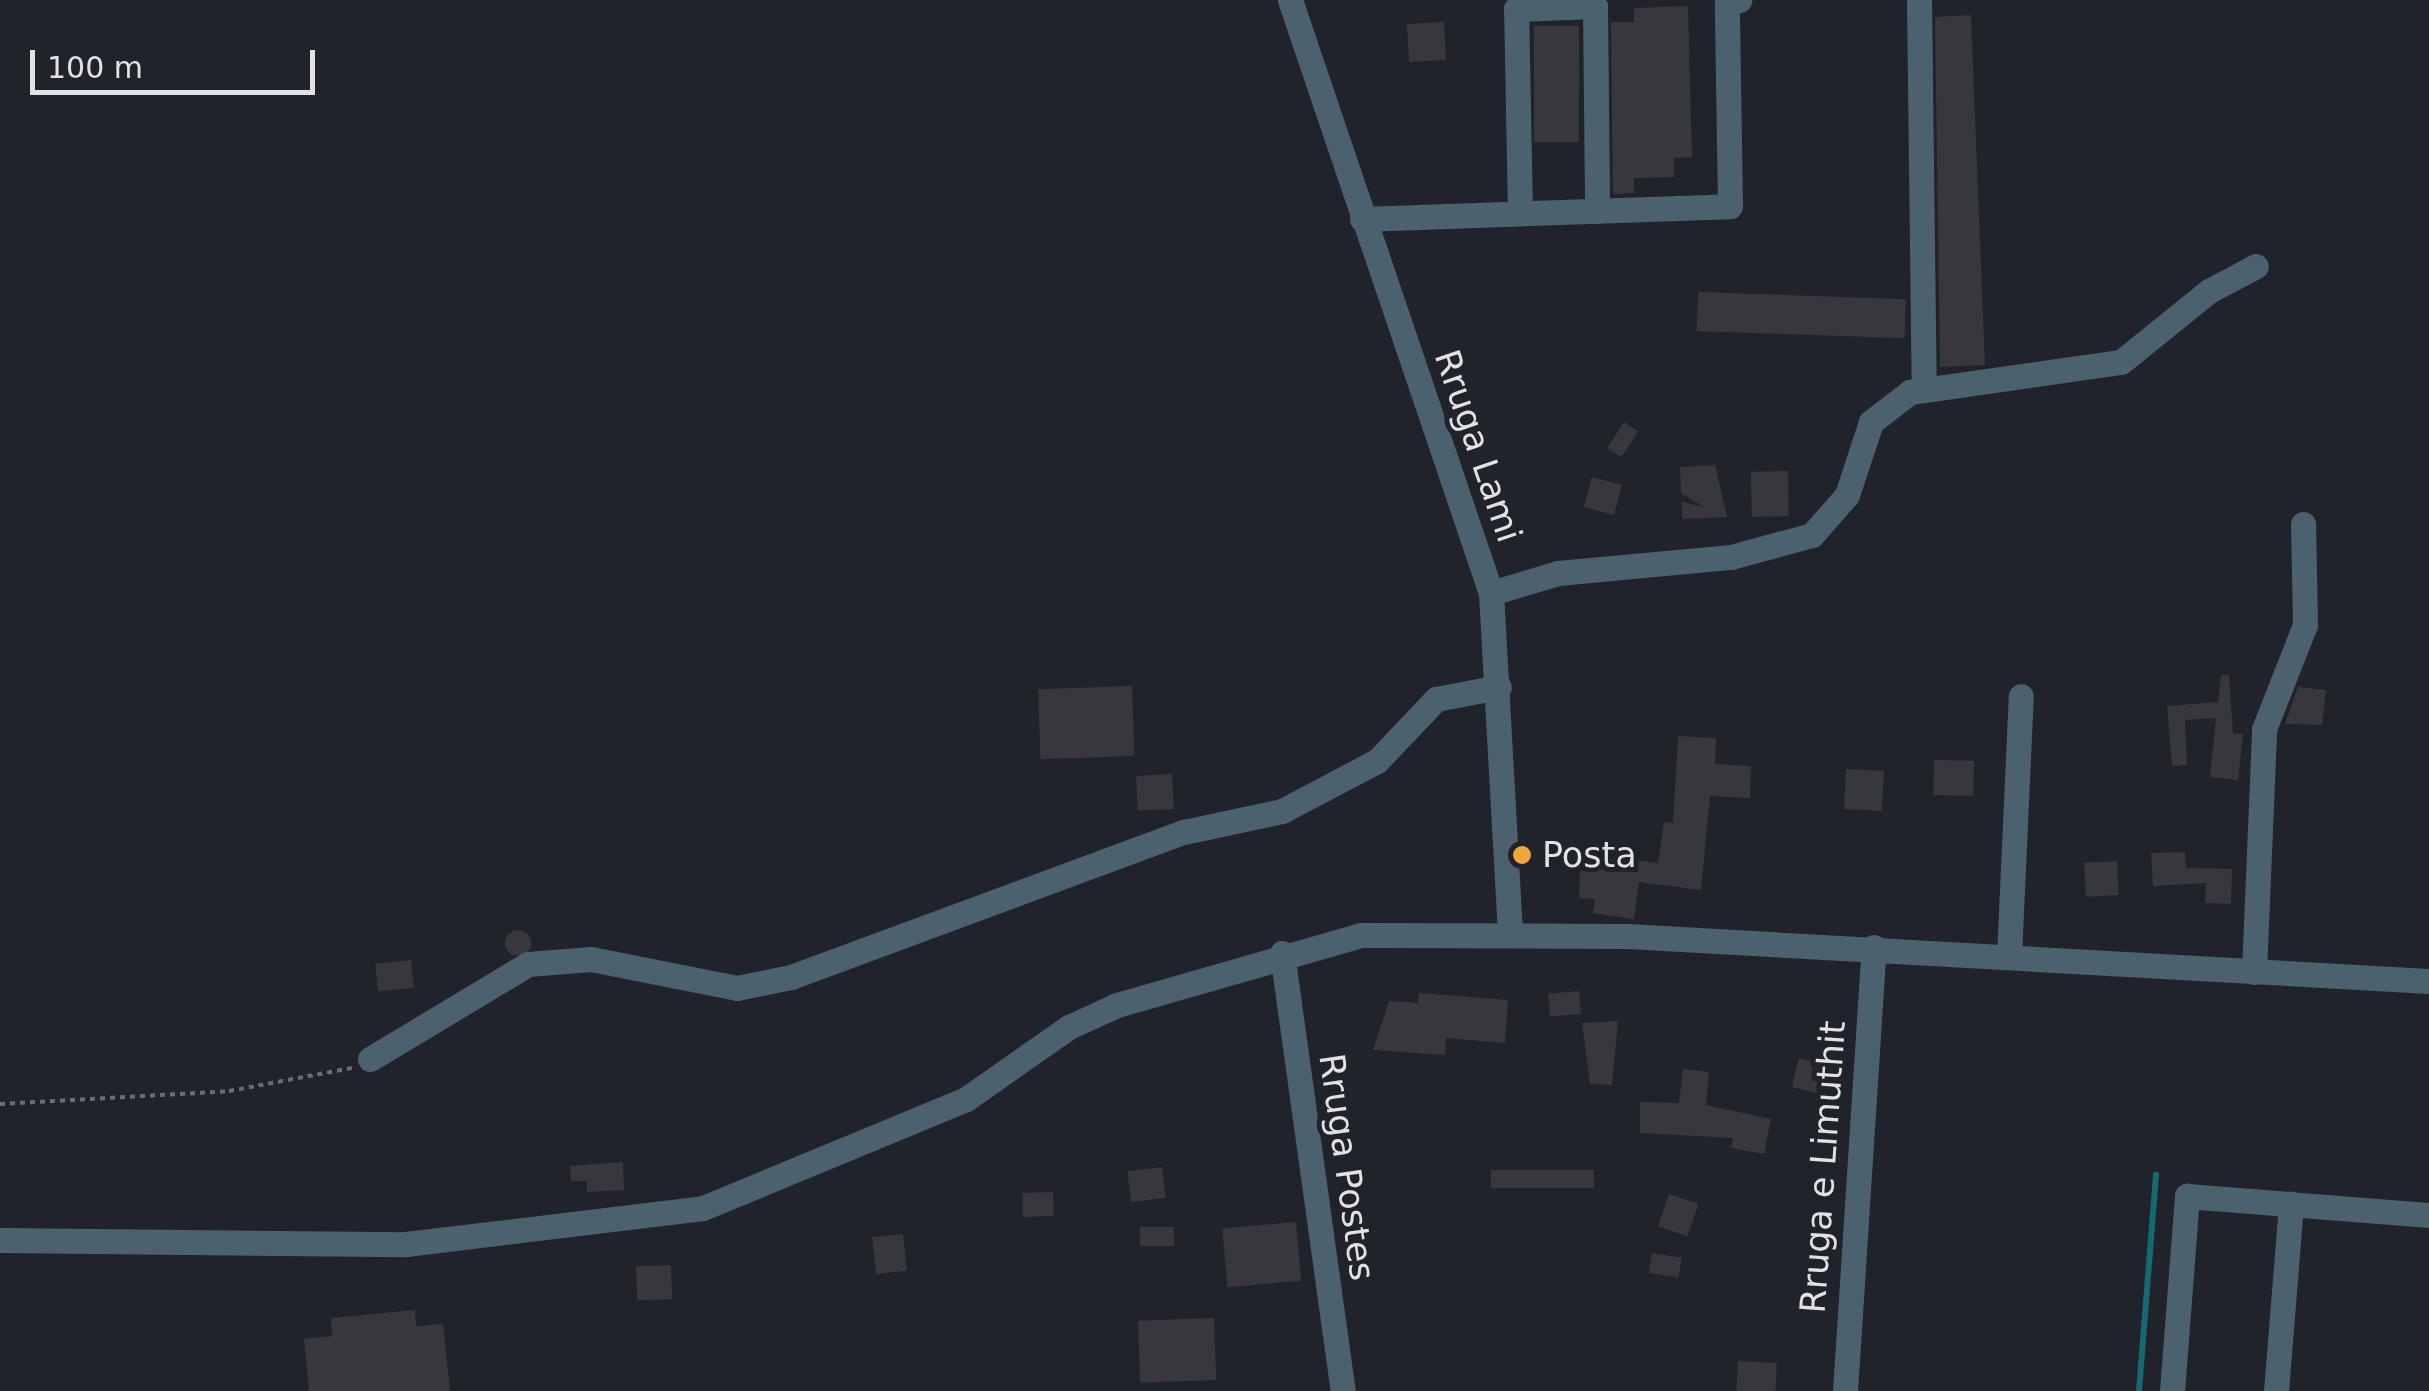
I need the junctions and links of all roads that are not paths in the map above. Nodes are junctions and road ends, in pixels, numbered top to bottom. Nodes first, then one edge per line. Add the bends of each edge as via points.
1 (1290, 0) edge
2 (1739, 0) edge
3 (1918, 0) edge
4 (1596, 211) junction
5 (1520, 214) junction
6 (1362, 219) junction
7 (2256, 266) dead end
8 (1924, 388) junction
9 (2302, 524) dead end
10 (1491, 593) junction
11 (1499, 688) junction
12 (2021, 696) dead end
13 (1510, 932) junction
14 (1874, 948) junction
15 (1282, 953) junction
16 (2009, 956) junction
17 (2254, 972) junction
18 (2429, 982) edge
19 (370, 1060) road end
20 (2291, 1204) junction
21 (2429, 1215) edge
22 (0, 1240) edge
23 (1343, 1391) edge
24 (1844, 1391) edge
25 (2172, 1391) edge
26 (2276, 1391) edge

1 - 6 street, Rruga Lami
2 - 4 street via 1728,4 1730,206
3 - 8 street
4 - 5 street
4 - 5 street via 1595,6 1516,9
5 - 6 street
6 - 10 street, Rruga Lami
7 - 8 street via 2209,291 2120,362
8 - 10 street via 1871,422 1847,495 1812,535 1731,556 1558,573
9 - 17 street via 2305,624 2264,729
10 - 11 street, Rruga Lami
11 - 13 street, Rruga Lami
11 - 19 street via 1436,699 1377,761 1282,811 1184,832 791,977 737,988 590,959 528,964
12 - 16 street
13 - 14 street
13 - 15 street via 1361,935
14 - 16 street
14 - 24 street, Rruga e Limuthit
15 - 22 street via 1101,1012 966,1098 703,1208 368,1246
15 - 23 street, Rruga Postes
16 - 17 street
17 - 18 street
20 - 21 street
20 - 25 street via 2188,1196
20 - 26 street

